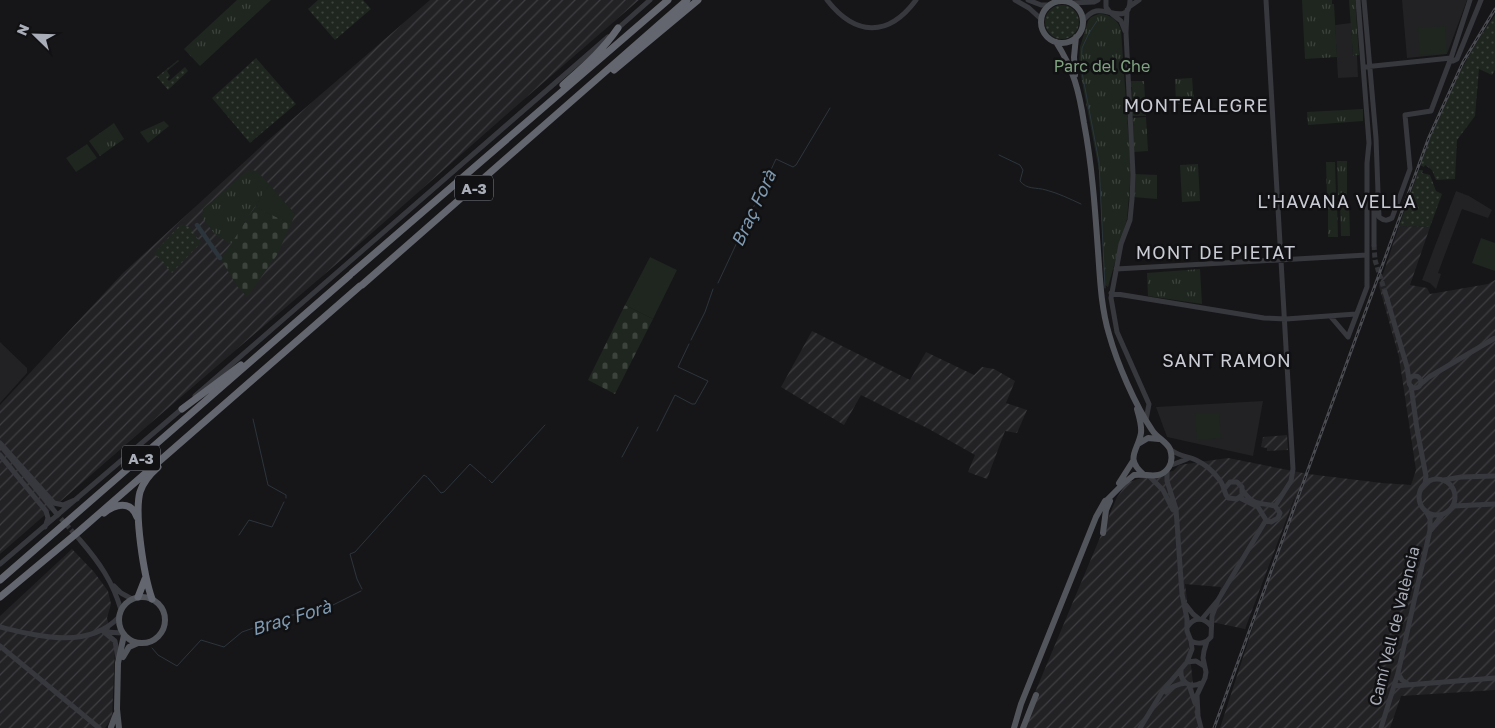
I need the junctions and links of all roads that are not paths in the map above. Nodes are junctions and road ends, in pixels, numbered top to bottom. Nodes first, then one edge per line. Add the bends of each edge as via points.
1 (650, 0) edge
2 (668, 0) edge
3 (687, 0) edge
4 (698, 0) edge
5 (827, 0) edge
6 (916, 0) edge
7 (1015, 0) edge
8 (1028, 0) edge
9 (1098, 0) edge
10 (1106, 0) edge
11 (1130, 0) edge
12 (1139, 0) edge
13 (1266, 0) edge
14 (1358, 0) edge
15 (1364, 0) edge
16 (1470, 0) edge
17 (1481, 0) edge
18 (1071, 3) junction
19 (1050, 5) junction
20 (1128, 9) junction
21 (1111, 12) junction
22 (1041, 19) junction
23 (1083, 21) junction
24 (618, 28) junction
25 (1126, 33) junction
26 (1076, 37) junction
27 (1056, 42) junction
28 (1454, 46) junction
29 (1463, 48) junction
30 (1451, 58) junction
31 (1367, 66) junction
32 (1075, 79) junction
33 (586, 90) junction
34 (540, 110) junction
35 (1378, 192) junction
36 (1368, 198) junction
37 (1374, 213) junction
38 (1374, 245) tunnel mouth
39 (1367, 255) junction
40 (1281, 260) junction
41 (1116, 269) junction
42 (1385, 292) tunnel mouth
43 (1111, 293) junction
44 (1356, 314) junction
45 (1331, 317) junction
46 (1284, 319) junction
47 (281, 335) junction
48 (1495, 338) edge
49 (1407, 367) junction
50 (1418, 377) junction
51 (1429, 377) junction
52 (1410, 383) junction
53 (1420, 386) junction
54 (1134, 395) junction
55 (1413, 404) junction
56 (182, 409) junction
57 (214, 414) junction
58 (1146, 420) junction
59 (1159, 439) junction
60 (0, 444) edge
61 (1138, 444) junction
62 (1171, 450) junction
63 (1, 452) edge
64 (1190, 458) junction
65 (1133, 461) junction
66 (1168, 468) junction
67 (1424, 468) junction
68 (1147, 476) junction
69 (1495, 476) edge
70 (1218, 478) junction
71 (1440, 480) junction
72 (1230, 482) junction
73 (1424, 484) junction
74 (1225, 488) junction
75 (1243, 491) junction
76 (1112, 495) junction
77 (1240, 498) junction
78 (78, 499) junction
79 (1104, 503) junction
80 (1495, 504) edge
81 (1268, 506) junction
82 (1276, 506) junction
83 (1453, 506) junction
84 (1426, 511) junction
85 (56, 513) tunnel mouth
86 (1263, 514) junction
87 (1443, 514) junction
88 (1176, 517) junction
89 (1266, 520) junction
90 (139, 522) junction
91 (45, 527) junction
92 (1430, 530) junction
93 (77, 533) junction
94 (1103, 533) dead end
95 (80, 540) tunnel mouth
96 (0, 564) edge
97 (145, 578) junction
98 (0, 580) edge
99 (112, 584) junction
100 (0, 597) edge
101 (135, 598) junction
102 (152, 599) junction
103 (1183, 600) junction
104 (1218, 600) junction
105 (120, 614) junction
106 (1200, 619) junction
107 (1188, 626) junction
108 (1211, 626) junction
109 (0, 627) edge
110 (104, 632) junction
111 (88, 634) junction
112 (123, 634) junction
113 (1191, 641) junction
114 (1207, 641) junction
115 (138, 643) junction
116 (0, 646) edge
117 (1186, 662) junction
118 (118, 663) junction
119 (1204, 666) junction
120 (1181, 670) junction
121 (118, 672) junction
122 (1398, 673) junction
123 (1495, 678) edge
124 (1201, 683) junction
125 (1187, 684) junction
126 (1408, 684) junction
127 (1394, 686) junction
128 (1036, 695) dead end
129 (1157, 701) junction
130 (1198, 715) junction
131 (97, 726) edge
132 (112, 728) edge
133 (1014, 728) edge
134 (1024, 728) edge
135 (1140, 728) edge
136 (1201, 728) edge
137 (1381, 728) edge

1 - 24 street
2 - 34 highway, A-3
3 - 33 highway, A-3
4 - 33 highway via 594,87
5 - 6 street via 853,24 874,28 895,22
7 - 22 street
8 - 19 street
9 - 18 street
10 - 21 street via 1106,7
11 - 20 street
12 - 20 street
13 - 40 street
14 - 31 street
15 - 31 street
16 - 28 street
17 - 29 street
18 - 19 main road via 1060,1
18 - 23 main road
19 - 22 main road
20 - 21 street via 1120,14
20 - 25 street
21 - 23 street via 1096,11
21 - 25 street
22 - 27 main road via 1045,34
23 - 26 main road
24 - 34 highway via 611,40 550,96
24 - 56 street
25 - 41 street via 1133,174 1130,220
26 - 27 main road via 1067,42
26 - 32 main road
27 - 32 main road
28 - 29 street
28 - 30 street
29 - 30 street via 1457,60
30 - 31 street
30 - 35 street via 1431,111 1405,115 1410,169 1392,218 1385,220 1379,217
31 - 35 street via 1376,134
31 - 36 street
32 - 54 main road via 1089,148 1104,314 1118,361
33 - 57 highway, A-3
34 - 47 highway, A-3
35 - 37 street
36 - 37 street
36 - 39 street
37 - 38 street
39 - 40 street
39 - 44 street via 1367,287
40 - 41 street
40 - 46 street
41 - 43 street
42 - 49 street
43 - 46 street
43 - 58 street via 1117,332 1149,404
44 - 45 street
44 - 45 street via 1348,337
45 - 46 street
46 - 82 street via 1293,475
47 - 56 highway
47 - 98 highway, A-3
48 - 51 street
49 - 50 street
49 - 52 street
50 - 51 street
50 - 52 street via 1412,377
50 - 53 street
51 - 53 street
52 - 53 street via 1414,388
52 - 55 street
53 - 55 street
54 - 58 main road
54 - 61 main road via 1141,425
55 - 67 street
56 - 78 street
57 - 90 highway via 148,478 140,491
57 - 93 highway, A-3
58 - 59 main road
59 - 61 main road via 1148,438
59 - 62 main road
60 - 63 street
60 - 78 street via 54,503 63,505
61 - 65 main road
62 - 64 street via 1181,457
62 - 66 main road
63 - 85 street
63 - 91 street via 46,511
64 - 66 street
64 - 70 street
65 - 68 main road via 1137,469
65 - 79 main road
66 - 68 main road via 1160,475
66 - 88 street via 1167,481
67 - 71 street
67 - 73 street
68 - 76 main road via 1130,477
68 - 88 street via 1163,490
69 - 71 street
70 - 72 street
70 - 74 street
71 - 73 street
71 - 83 street via 1454,490
72 - 74 street
72 - 75 street via 1240,484
73 - 84 street via 1419,499
74 - 77 street via 1228,498
75 - 77 street
75 - 81 street via 1256,503
76 - 79 main road
76 - 94 main road
77 - 86 street via 1258,507
78 - 91 street
79 - 133 main road
80 - 83 street
81 - 82 street
81 - 86 street
82 - 89 street via 1278,518 1271,522
83 - 87 street
84 - 87 street
84 - 92 street, Camí Vell de València
86 - 89 street
87 - 92 street, Camí Vell de València
88 - 103 street
89 - 104 street
90 - 93 highway via 132,509 120,504
90 - 97 highway
91 - 96 street
92 - 122 street, Camí Vell de València
93 - 100 highway, A-3
95 - 99 street
97 - 101 highway
97 - 102 highway
99 - 101 street via 121,593
99 - 105 street
101 - 102 main road
101 - 105 main road via 125,604
102 - 115 main road via 163,611 164,625 153,640
103 - 106 street
103 - 107 street
104 - 106 street
104 - 108 street
105 - 111 street via 112,624
105 - 112 main road
106 - 107 street
106 - 108 street
107 - 113 street
108 - 114 street via 1211,637
109 - 111 street via 48,638
110 - 111 street
110 - 112 street
110 - 118 street via 116,641
112 - 115 main road
112 - 118 main road
113 - 114 street via 1196,644
113 - 117 street via 1192,651
114 - 119 street
115 - 121 main road via 126,650
116 - 131 street
117 - 119 street via 1196,661
117 - 120 street
118 - 121 main road
119 - 124 street via 1205,678
120 - 125 street
120 - 129 street
121 - 132 main road via 117,709
122 - 126 street
122 - 127 street, Camí Vell de València
123 - 126 street
124 - 125 street
124 - 130 street via 1197,695
125 - 129 street via 1170,687
125 - 130 street
126 - 127 street
127 - 137 street, Camí Vell de València
128 - 134 main road
129 - 135 street
130 - 136 street
131 - 132 street

